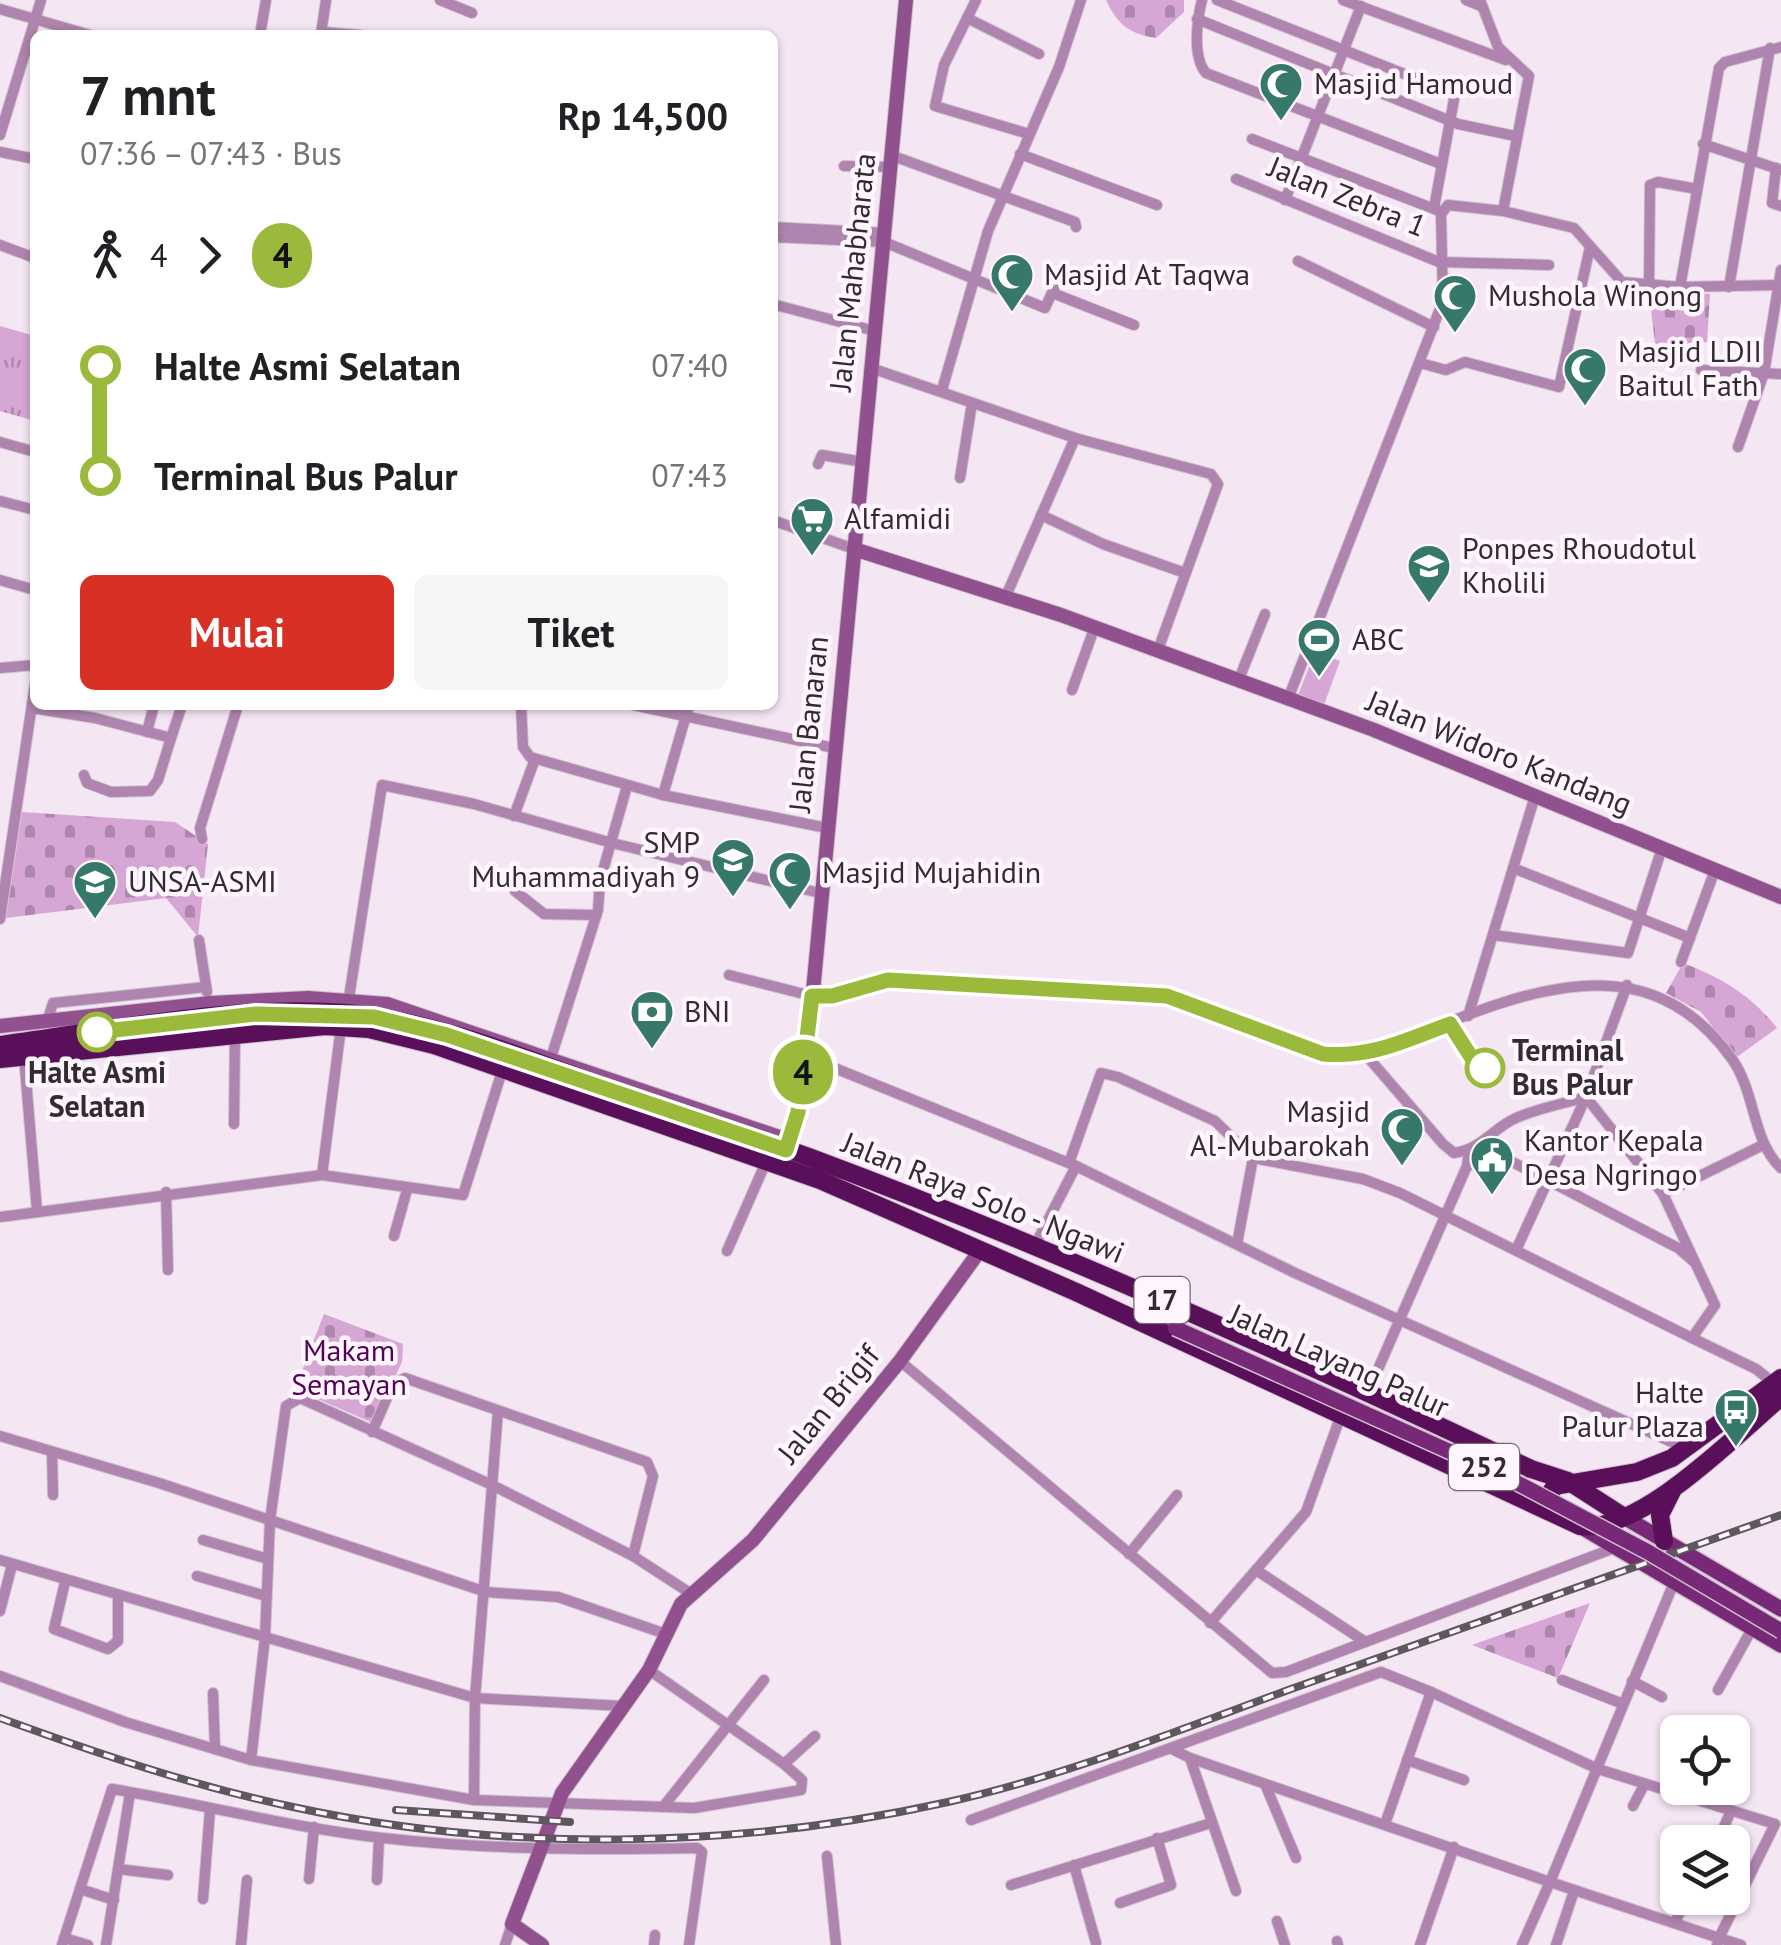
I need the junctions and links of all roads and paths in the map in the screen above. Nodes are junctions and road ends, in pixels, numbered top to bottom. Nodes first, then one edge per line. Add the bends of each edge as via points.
1 (40, 0) edge
2 (266, 0) edge
3 (326, 0) edge
4 (440, 0) edge
5 (906, 0) edge
6 (976, 0) edge
7 (1081, 0) edge
8 (1202, 0) edge
9 (1217, 0) edge
10 (1344, 0) edge
11 (1466, 0) edge
12 (1481, 3) edge
13 (1361, 6) junction
14 (0, 9) edge
15 (472, 13) dead end
16 (966, 18) junction
17 (1197, 19) junction
18 (35, 20) junction
19 (32, 30) edge
20 (72, 30) edge
21 (261, 30) edge
22 (322, 30) edge
23 (30, 36) edge
24 (1776, 48) edge
25 (1344, 50) junction
26 (1039, 54) dead end
27 (1507, 60) junction
28 (1334, 74) junction
29 (1318, 116) junction
30 (1450, 120) junction
31 (1028, 134) junction
32 (0, 135) edge
33 (1515, 136) junction
34 (1252, 138) dead end
35 (1704, 144) junction
36 (0, 152) edge
37 (1020, 154) junction
38 (30, 158) edge
39 (1301, 158) junction
40 (1751, 159) junction
41 (892, 162) junction
42 (1441, 164) junction
43 (844, 166) dead end
44 (1778, 169) edge
45 (1236, 179) dead end
46 (1698, 189) junction
47 (1003, 193) junction
48 (1285, 200) junction
49 (1158, 204) dead end
50 (1781, 206) edge
51 (1438, 211) junction
52 (1503, 211) junction
53 (1076, 227) dead end
54 (778, 228) edge
55 (778, 237) edge
56 (884, 237) junction
57 (0, 246) edge
58 (1590, 246) junction
59 (30, 256) edge
60 (1298, 261) dead end
61 (1439, 262) junction
62 (1064, 266) dead end
63 (1549, 266) dead end
64 (1781, 270) edge
65 (972, 278) junction
66 (1642, 285) junction
67 (1778, 285) edge
68 (1680, 287) junction
69 (1729, 287) junction
70 (1054, 294) junction
71 (778, 306) edge
72 (1134, 325) dead end
73 (1434, 327) junction
74 (875, 331) junction
75 (1420, 363) junction
76 (871, 368) junction
77 (1702, 370) dead end
78 (1764, 374) junction
79 (1781, 374) edge
80 (942, 390) junction
81 (972, 403) junction
82 (1075, 438) junction
83 (0, 442) edge
84 (1738, 447) dead end
85 (30, 451) edge
86 (863, 462) junction
87 (818, 464) dead end
88 (960, 478) dead end
89 (0, 501) edge
90 (30, 509) edge
91 (1042, 514) junction
92 (778, 522) edge
93 (854, 549) junction
94 (1185, 573) junction
95 (0, 580) edge
96 (30, 589) edge
97 (1006, 596) junction
98 (1265, 614) dead end
99 (1094, 629) junction
100 (1158, 650) junction
101 (30, 665) edge
102 (0, 668) edge
103 (1239, 680) junction
104 (1072, 690) dead end
105 (1288, 699) junction
106 (32, 710) edge
107 (45, 710) edge
108 (98, 710) edge
109 (153, 710) edge
110 (180, 710) edge
111 (236, 710) edge
112 (521, 710) edge
113 (688, 710) edge
114 (96, 718) junction
115 (147, 732) junction
116 (171, 738) junction
117 (834, 748) junction
118 (535, 758) junction
119 (84, 776) dead end
120 (628, 786) junction
121 (662, 796) junction
122 (1535, 796) junction
123 (514, 816) junction
124 (826, 828) junction
125 (5, 836) edge
126 (202, 838) dead end
127 (612, 843) junction
128 (1662, 848) junction
129 (1513, 868) junction
130 (1715, 870) junction
131 (515, 892) dead end
132 (820, 893) junction
133 (1781, 897) edge
134 (596, 915) junction
135 (1638, 918) junction
136 (0, 920) edge
137 (1493, 935) junction
138 (1690, 938) junction
139 (199, 940) dead end
140 (1681, 962) dead end
141 (729, 974) dead end
142 (1627, 985) junction
143 (206, 986) junction
144 (812, 996) junction
145 (209, 1010) junction
146 (346, 1013) junction
147 (1468, 1016) junction
148 (152, 1017) junction
149 (48, 1022) junction
150 (0, 1026) edge
151 (235, 1034) junction
152 (0, 1045) edge
153 (1366, 1055) junction
154 (24, 1056) junction
155 (805, 1056) junction
156 (0, 1060) edge
157 (550, 1062) junction
158 (503, 1068) junction
159 (1586, 1097) junction
160 (234, 1124) dead end
161 (1762, 1145) junction
162 (788, 1146) junction
163 (1469, 1150) junction
164 (1253, 1158) junction
165 (766, 1162) junction
166 (1072, 1165) junction
167 (1467, 1166) junction
168 (1781, 1168) edge
169 (322, 1174) junction
170 (1549, 1181) junction
171 (407, 1190) junction
172 (166, 1192) junction
173 (1663, 1194) junction
174 (37, 1211) junction
175 (1446, 1213) junction
176 (0, 1217) edge
177 (394, 1236) dead end
178 (1237, 1244) junction
179 (1034, 1247) junction
180 (1517, 1248) junction
181 (981, 1249) junction
182 (727, 1250) dead end
183 (1693, 1262) junction
184 (1086, 1268) junction
185 (168, 1270) dead end
186 (1076, 1292) junction
187 (1399, 1321) junction
188 (1178, 1323) junction
189 (1692, 1338) junction
190 (900, 1361) junction
191 (1779, 1386) edge
192 (1368, 1392) junction
193 (498, 1410) junction
194 (1341, 1415) junction
195 (372, 1432) junction
196 (0, 1436) edge
197 (1687, 1449) junction
198 (52, 1452) junction
199 (1531, 1470) junction
200 (1683, 1480) junction
201 (1568, 1481) junction
202 (492, 1486) junction
203 (53, 1495) dead end
204 (1176, 1495) dead end
205 (1517, 1495) junction
206 (1548, 1510) junction
207 (1624, 1517) junction
208 (270, 1520) junction
209 (1580, 1526) junction
210 (203, 1540) dead end
211 (1664, 1540) junction
212 (1616, 1546) junction
213 (1129, 1554) junction
214 (633, 1556) junction
215 (268, 1559) junction
216 (0, 1560) edge
217 (12, 1565) junction
218 (1256, 1570) junction
219 (197, 1576) dead end
220 (1675, 1580) junction
221 (66, 1582) junction
222 (1746, 1588) junction
223 (486, 1592) junction
224 (691, 1592) junction
225 (118, 1596) junction
226 (266, 1596) junction
227 (1781, 1609) edge
228 (0, 1612) edge
229 (1731, 1613) junction
230 (1781, 1619) edge
231 (1210, 1623) junction
232 (1753, 1627) junction
233 (1781, 1631) edge
234 (666, 1634) junction
235 (266, 1637) junction
236 (1364, 1641) junction
237 (1781, 1645) edge
238 (650, 1670) junction
239 (0, 1676) edge
240 (764, 1680) dead end
241 (1562, 1680) dead end
242 (1632, 1681) junction
243 (1718, 1690) dead end
244 (1430, 1692) junction
245 (214, 1693) dead end
246 (1662, 1697) dead end
247 (475, 1698) junction
248 (1623, 1704) junction
249 (623, 1706) junction
250 (728, 1723) junction
251 (815, 1736) dead end
252 (215, 1749) junction
253 (1172, 1749) junction
254 (1190, 1758) junction
255 (251, 1760) junction
256 (1407, 1760) junction
257 (784, 1764) junction
258 (1598, 1769) junction
259 (1464, 1780) dead end
260 (1265, 1784) junction
261 (1644, 1785) junction
262 (130, 1793) junction
263 (474, 1800) junction
264 (556, 1805) junction
265 (1633, 1806) dead end
266 (663, 1807) junction
267 (210, 1810) junction
268 (1731, 1810) junction
269 (1781, 1810) edge
270 (971, 1820) dead end
271 (1210, 1823) junction
272 (1386, 1824) junction
273 (1724, 1825) edge
274 (1778, 1825) edge
275 (314, 1828) junction
276 (379, 1838) junction
277 (1157, 1838) junction
278 (1454, 1848) junction
279 (536, 1850) junction
280 (827, 1856) dead end
281 (1296, 1858) dead end
282 (1074, 1865) junction
283 (118, 1869) junction
284 (168, 1875) dead end
285 (310, 1879) dead end
286 (247, 1880) dead end
287 (377, 1880) dead end
288 (1550, 1882) junction
289 (1011, 1885) dead end
290 (80, 1889) junction
291 (1236, 1891) dead end
292 (1574, 1891) junction
293 (204, 1899) dead end
294 (114, 1900) junction
295 (1120, 1903) dead end
296 (1679, 1915) edge
297 (1277, 1921) dead end
298 (512, 1924) junction
299 (1675, 1924) junction
300 (1718, 1941) edge
301 (63, 1942) edge
302 (1096, 1944) edge
303 (88, 1945) edge
304 (106, 1945) edge
305 (241, 1945) edge
306 (504, 1945) edge
307 (542, 1945) edge
308 (689, 1945) edge
309 (836, 1945) edge
310 (1285, 1945) edge
311 (1420, 1945) edge
312 (1522, 1945) edge
313 (1556, 1945) edge
314 (1741, 1945) edge

1 - 18 street
2 - 21 street
3 - 22 street
4 - 15 street
5 - 41 street, Jalan Mahabharata
6 - 16 street
7 - 31 street
8 - 17 street
9 - 25 street
10 - 13 street
11 - 12 street
12 - 27 street
13 - 25 street
13 - 27 street
14 - 18 street
16 - 26 street
16 - 31 street via 944,65 935,106
17 - 28 street
17 - 29 street via 1202,70
18 - 19 street
18 - 20 street
23 - 32 street
24 - 35 street via 1720,68
24 - 40 street
25 - 28 street
25 - 30 street via 1452,91 1457,97
27 - 33 street via 1529,76
28 - 29 street
28 - 30 street
29 - 39 street
29 - 42 street
30 - 33 street
30 - 42 street
31 - 37 street
33 - 52 street
34 - 39 street
35 - 40 street
35 - 46 street
36 - 38 street
37 - 47 street
37 - 49 street
39 - 48 street
39 - 51 street
40 - 44 street
40 - 69 street
41 - 43 street
41 - 47 street
41 - 56 street, Jalan Mahabharata
42 - 51 street
44 - 50 street via 1772,203
45 - 48 street, Jalan Zebra 1
46 - 66 street via 1650,185
46 - 68 street
47 - 53 street
47 - 65 street
48 - 61 street, Jalan Zebra 1
51 - 52 street via 1459,204
51 - 61 street
52 - 58 street via 1569,226
54 - 56 street
55 - 56 street
56 - 65 street
56 - 74 street, Jalan Mahabharata
57 - 59 street
58 - 66 street via 1612,274
58 - 75 street via 1558,387 1465,362 1446,370
60 - 73 street
61 - 63 street, Jalan Zebra 1
61 - 73 street via 1446,292
62 - 70 street
64 - 67 street
65 - 70 street via 1046,308
65 - 80 street
66 - 68 street
67 - 69 street
67 - 78 street
68 - 69 street
70 - 72 street
71 - 74 street
73 - 75 street
74 - 76 street, Jalan Mahabharata
75 - 105 street
76 - 80 street
76 - 86 street, Jalan Mahabharata
77 - 78 street
78 - 79 street
78 - 84 street
80 - 81 street
81 - 82 street
81 - 88 street
82 - 91 street
82 - 94 street via 1211,474 1216,493
83 - 85 street
86 - 87 street via 822,454
86 - 93 street, Jalan Mahabharata
89 - 90 street
91 - 94 street
91 - 97 street
92 - 93 street
93 - 97 street, Jalan Widoro Kandang
93 - 117 street, Jalan Banaran
94 - 100 street
95 - 96 street
97 - 99 street, Jalan Widoro Kandang
98 - 103 street
99 - 100 street, Jalan Widoro Kandang
99 - 104 street
100 - 103 street, Jalan Widoro Kandang
101 - 102 street
103 - 105 street, Jalan Widoro Kandang
105 - 122 street, Jalan Widoro Kandang
106 - 125 street
107 - 114 street
108 - 114 street
109 - 115 street
110 - 116 street
111 - 126 street
112 - 118 street via 523,748
113 - 117 street
113 - 121 street
114 - 115 street
115 - 116 street
116 - 119 street via 150,791 111,792
117 - 124 street, Jalan Banaran
118 - 120 street
118 - 123 street
120 - 121 street
120 - 127 street
121 - 124 street
122 - 128 street, Jalan Widoro Kandang
122 - 129 street
123 - 127 street
123 - 146 street via 382,785
124 - 132 street, Jalan Banaran
125 - 136 street
127 - 132 street
127 - 134 street
128 - 130 street, Jalan Widoro Kandang
128 - 135 street
129 - 135 street
129 - 137 street
130 - 133 street, Jalan Widoro Kandang
130 - 138 street
131 - 134 street via 544,914
132 - 144 street, Jalan Banaran
134 - 157 street
135 - 137 street via 1628,953
135 - 138 street
137 - 147 street
138 - 140 street
139 - 143 street
141 - 144 street
142 - 147 street via 1551,989
142 - 159 street
142 - 161 street via 1695,1015 1717,1038 1749,1091
143 - 145 street
143 - 149 street via 52,1003
144 - 153 street via 888,980 1167,996 1323,1054
144 - 155 street, Jalan Banaran
145 - 146 highway, Jalan Raya Solo - Ngawi / 17
145 - 148 highway, Jalan Raya Solo - Ngawi / 17
146 - 151 highway, Jalan Raya Solo - Ngawi / 17
146 - 157 highway, Jalan Raya Solo - Ngawi / 17 via 449,1029
146 - 158 highway, Jalan Raya Solo - Ngawi / 17
146 - 169 street
147 - 153 street
148 - 149 street
148 - 152 highway, Jalan Raya Solo - Ngawi / 17
149 - 150 street
151 - 154 highway, Jalan Raya Solo - Ngawi / 17
151 - 160 street
153 - 163 street via 1449,1150
154 - 156 highway, Jalan Raya Solo - Ngawi / 17
154 - 174 street
155 - 162 street, Jalan Banaran
155 - 166 street
157 - 162 highway, Jalan Raya Solo - Ngawi / 17
158 - 165 highway, Jalan Raya Solo - Ngawi / 17
158 - 171 street via 466,1192
159 - 163 street via 1515,1118
159 - 170 street
159 - 173 street
161 - 168 street
161 - 173 street
162 - 179 highway, Jalan Raya Solo - Ngawi / 17
163 - 167 street
164 - 166 street via 1216,1121 1101,1073
164 - 175 street via 1363,1180
164 - 178 street
165 - 181 highway, Jalan Raya Solo - Ngawi / 17
165 - 182 street
166 - 178 street
166 - 179 street
167 - 170 street via 1500,1155
167 - 175 street
169 - 171 street
169 - 172 street
170 - 180 street
170 - 183 street
171 - 177 street
172 - 174 street
172 - 185 street
173 - 183 street
174 - 176 street
175 - 180 street
175 - 187 street
178 - 187 street
179 - 184 highway, Jalan Raya Solo - Ngawi / 17
180 - 189 street
181 - 186 highway, Jalan Raya Solo - Ngawi / 17
181 - 190 street, Jalan Brigif
183 - 189 street via 1715,1305
184 - 188 main road, Jalan Layang Palur / 17
184 - 192 highway, Jalan Raya Solo - Ngawi / 17
186 - 188 main road, Jalan Layang Palur / 17
186 - 194 highway, Jalan Raya Solo - Ngawi / 17
187 - 192 street
187 - 197 street
188 - 230 main road, Jalan Layang Palur / 252 via 1558,1492
188 - 233 main road, Jalan Layang Palur / 252, bridge via 1504,1476
189 - 191 street
190 - 213 street
190 - 224 street, Jalan Brigif via 753,1540
191 - 197 highway, Jalan Raya Solo - Ngawi / 17
191 - 200 highway
192 - 199 highway, Jalan Raya Solo - Ngawi / 17
193 - 195 street via 400,1379
193 - 202 street
193 - 214 street via 652,1466
194 - 205 highway, Jalan Raya Solo - Ngawi / 17
194 - 218 street via 1306,1512
195 - 202 street
195 - 208 street via 300,1398 289,1401
196 - 198 street
197 - 201 highway, Jalan Raya Solo - Ngawi / 17 via 1636,1472
198 - 203 street
198 - 208 street
199 - 201 highway, Jalan Raya Solo - Ngawi / 17
199 - 205 highway via 1532,1484
200 - 207 highway
200 - 211 highway via 1661,1510
201 - 206 highway via 1551,1491
201 - 207 highway
202 - 214 street
202 - 223 street
204 - 213 street
205 - 206 highway, Jalan Raya Solo - Ngawi / 17
206 - 209 highway, Jalan Raya Solo - Ngawi / 17
207 - 209 highway via 1606,1526
207 - 211 main road
208 - 215 street
208 - 223 street
209 - 212 main road
210 - 215 street
211 - 222 main road
212 - 220 main road
212 - 236 street
213 - 231 street
214 - 224 street
215 - 226 street
216 - 217 street
217 - 221 street
217 - 228 street
218 - 231 street
218 - 236 street
219 - 226 street
220 - 229 main road
220 - 242 street
221 - 225 street
221 - 225 street via 54,1630 108,1649 118,1641
222 - 227 main road
222 - 229 main road via 1728,1602
223 - 234 street via 558,1597
223 - 247 street
224 - 234 street, Jalan Brigif
225 - 235 street
226 - 235 street
229 - 232 main road
231 - 236 street via 1277,1674
232 - 237 main road
232 - 243 street
234 - 238 street, Jalan Brigif
235 - 247 street
235 - 255 street
238 - 249 street, Jalan Brigif
238 - 250 street
239 - 252 street
240 - 250 street
241 - 248 street
242 - 246 street
242 - 248 street
244 - 253 street via 1384,1672
244 - 256 street
244 - 258 street
245 - 252 street
247 - 249 street
247 - 263 street
248 - 258 street
249 - 264 street, Jalan Brigif
250 - 257 street
250 - 266 street
251 - 257 street
252 - 255 street
253 - 254 street
253 - 270 street
254 - 260 street
254 - 271 street
255 - 263 street
256 - 259 street
256 - 272 street
257 - 266 street via 802,1780 797,1792
258 - 261 street
258 - 288 street
260 - 272 street
260 - 281 street
261 - 265 street
261 - 268 street
262 - 267 street
262 - 283 street
262 - 290 street via 112,1789
263 - 264 street
264 - 266 street
264 - 279 street, Jalan Brigif
267 - 275 street
267 - 293 street
268 - 273 street
268 - 274 street
269 - 274 street
271 - 277 street
271 - 291 street
272 - 278 street
274 - 300 street
275 - 276 street
275 - 285 street
276 - 279 street
276 - 287 street
277 - 282 street
277 - 295 street via 1170,1885
278 - 288 street
278 - 311 street
279 - 298 street, Jalan Brigif
279 - 308 street via 700,1848
280 - 309 street
282 - 289 street
282 - 302 street
283 - 284 street
283 - 294 street
286 - 305 street
288 - 292 street
288 - 312 street
290 - 294 street
290 - 301 street
292 - 299 street
292 - 313 street
294 - 304 street
296 - 299 street
297 - 310 street
298 - 306 street
298 - 307 street
299 - 300 street
300 - 314 street
301 - 303 street

